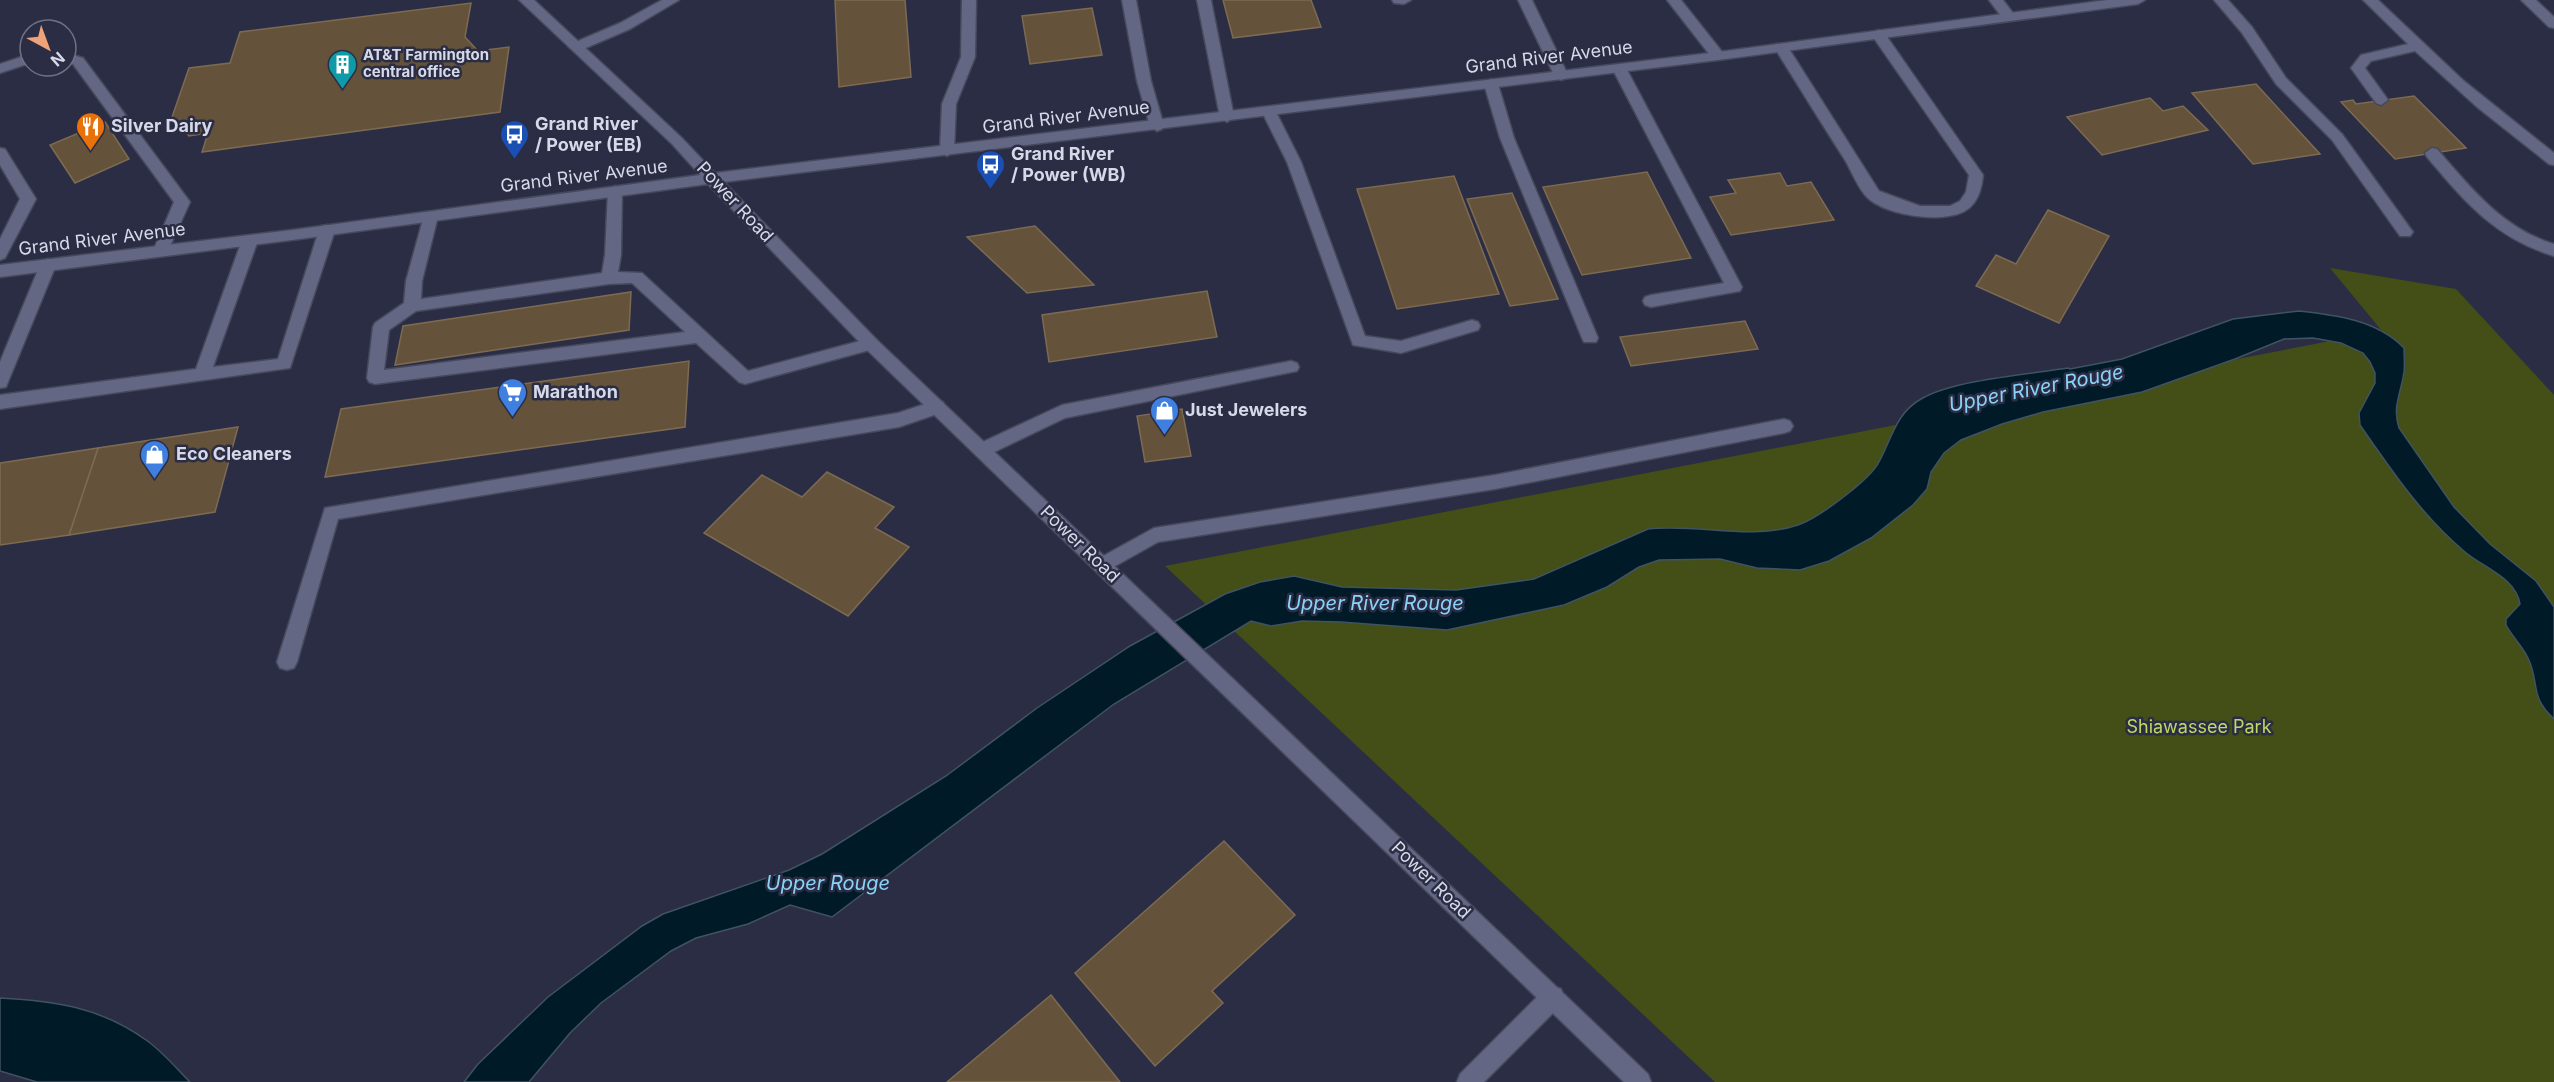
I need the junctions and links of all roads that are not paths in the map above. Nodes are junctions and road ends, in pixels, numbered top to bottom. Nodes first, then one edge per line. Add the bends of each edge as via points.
1 (526, 0) edge
2 (672, 0) edge
3 (969, 0) edge
4 (1129, 0) edge
5 (1204, 0) edge
6 (1525, 0) edge
7 (1674, 0) edge
8 (1996, 0) edge
9 (2138, 0) edge
10 (2221, 0) edge
11 (2370, 0) edge
12 (2528, 0) edge
13 (2009, 17) junction
14 (2554, 24) edge
15 (1878, 34) junction
16 (2419, 46) junction
17 (1781, 47) junction
18 (576, 48) junction
19 (1718, 56) junction
20 (78, 61) edge
21 (18, 62) edge
22 (1619, 68) junction
23 (0, 69) edge
24 (1562, 75) junction
25 (1491, 84) junction
26 (2381, 100) dead end
27 (1269, 112) junction
28 (1227, 117) junction
29 (1157, 126) junction
30 (947, 151) junction
31 (0, 153) edge
32 (2432, 153) dead end
33 (2554, 160) edge
34 (714, 179) junction
35 (615, 191) junction
36 (430, 216) junction
37 (327, 230) junction
38 (2405, 232) dead end
39 (249, 240) junction
40 (2554, 250) edge
41 (161, 251) junction
42 (0, 254) edge
43 (48, 265) junction
44 (0, 271) edge
45 (609, 278) junction
46 (1651, 301) dead end
47 (412, 306) junction
48 (1472, 326) dead end
49 (700, 336) junction
50 (1590, 338) dead end
51 (871, 344) junction
52 (1291, 367) dead end
53 (202, 375) junction
54 (0, 382) edge
55 (0, 402) edge
56 (937, 407) junction
57 (1784, 426) dead end
58 (982, 450) junction
59 (1102, 565) junction
60 (287, 662) dead end
61 (1553, 997) junction
62 (1468, 1082) edge
63 (1640, 1082) edge

1 - 18 main road, Power Road
2 - 18 main road
3 - 30 main road via 968,57 949,104
4 - 29 main road
5 - 28 main road
6 - 24 main road
7 - 19 main road
8 - 13 main road
9 - 13 main road, Grand River Avenue
10 - 38 main road via 2247,30 2281,81 2337,137
11 - 16 main road
12 - 14 main road
13 - 15 main road, Grand River Avenue
15 - 17 main road, Grand River Avenue
15 - 17 main road via 1976,176 1972,197 1950,211 1919,213 1874,195
16 - 26 main road via 2366,58 2358,68
16 - 33 main road via 2477,101
17 - 19 main road, Grand River Avenue
18 - 34 main road, Power Road
19 - 22 main road, Grand River Avenue
20 - 41 main road via 182,202
21 - 23 main road
22 - 24 main road, Grand River Avenue
22 - 46 main road via 1734,287
24 - 25 main road, Grand River Avenue
25 - 27 main road, Grand River Avenue
25 - 50 main road via 1507,138
27 - 28 main road, Grand River Avenue
27 - 48 main road via 1294,162 1359,341 1401,347
28 - 29 main road, Grand River Avenue
29 - 30 main road, Grand River Avenue
30 - 34 main road, Grand River Avenue
31 - 42 main road via 28,199
32 - 40 main road via 2503,228 2523,240
34 - 35 main road, Grand River Avenue
34 - 51 main road, Power Road
35 - 36 main road, Grand River Avenue
35 - 45 main road
36 - 37 main road, Grand River Avenue
36 - 47 main road
37 - 39 main road, Grand River Avenue
37 - 53 main road via 284,364
39 - 41 main road, Grand River Avenue
39 - 53 main road
41 - 43 main road, Grand River Avenue
43 - 44 main road, Grand River Avenue
43 - 54 main road
45 - 47 main road
45 - 49 main road via 636,277
47 - 49 main road via 381,327 375,378
49 - 51 main road via 746,378
51 - 56 main road, Power Road
52 - 58 main road via 1062,412
53 - 55 main road
56 - 58 main road, Power Road
56 - 60 main road via 899,420 331,513
57 - 59 main road via 1495,482 1154,535
58 - 59 main road, Power Road
59 - 61 main road, Power Road
61 - 62 main road
61 - 63 main road, Power Road

